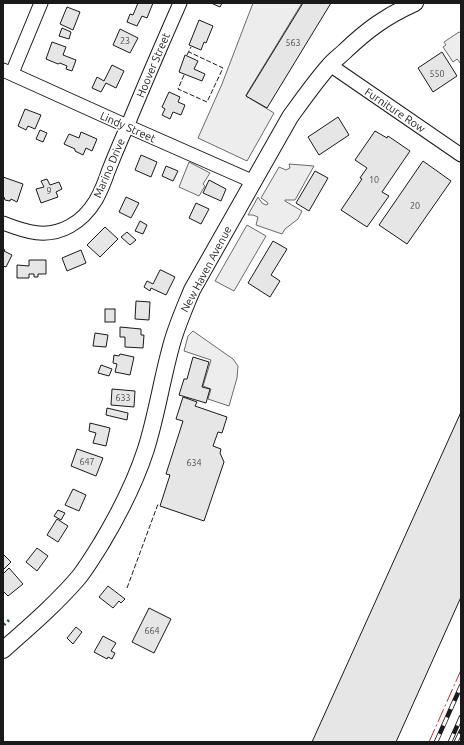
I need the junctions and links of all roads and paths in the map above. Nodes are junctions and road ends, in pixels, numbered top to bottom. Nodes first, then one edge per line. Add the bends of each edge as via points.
1 (41, 3) edge
2 (180, 3) edge
3 (415, 3) edge
4 (395, 7) edge
5 (330, 65) junction
6 (7, 71) edge
7 (127, 126) junction
8 (461, 155) edge
9 (254, 182) junction
10 (3, 223) edge
11 (3, 650) edge

1 - 6 street
2 - 7 street, Hoover Street
3 - 4 main road, New Haven Avenue
4 - 5 main road, New Haven Avenue
5 - 8 street, Furniture Row
5 - 9 main road, New Haven Avenue via 290,117
6 - 7 street, Lindy Street
7 - 9 street, Lindy Street
7 - 10 street, Marino Drive via 101,190 80,219 70,226 50,233 27,231
9 - 11 main road, New Haven Avenue via 192,290 179,319 146,448 114,523 78,577

